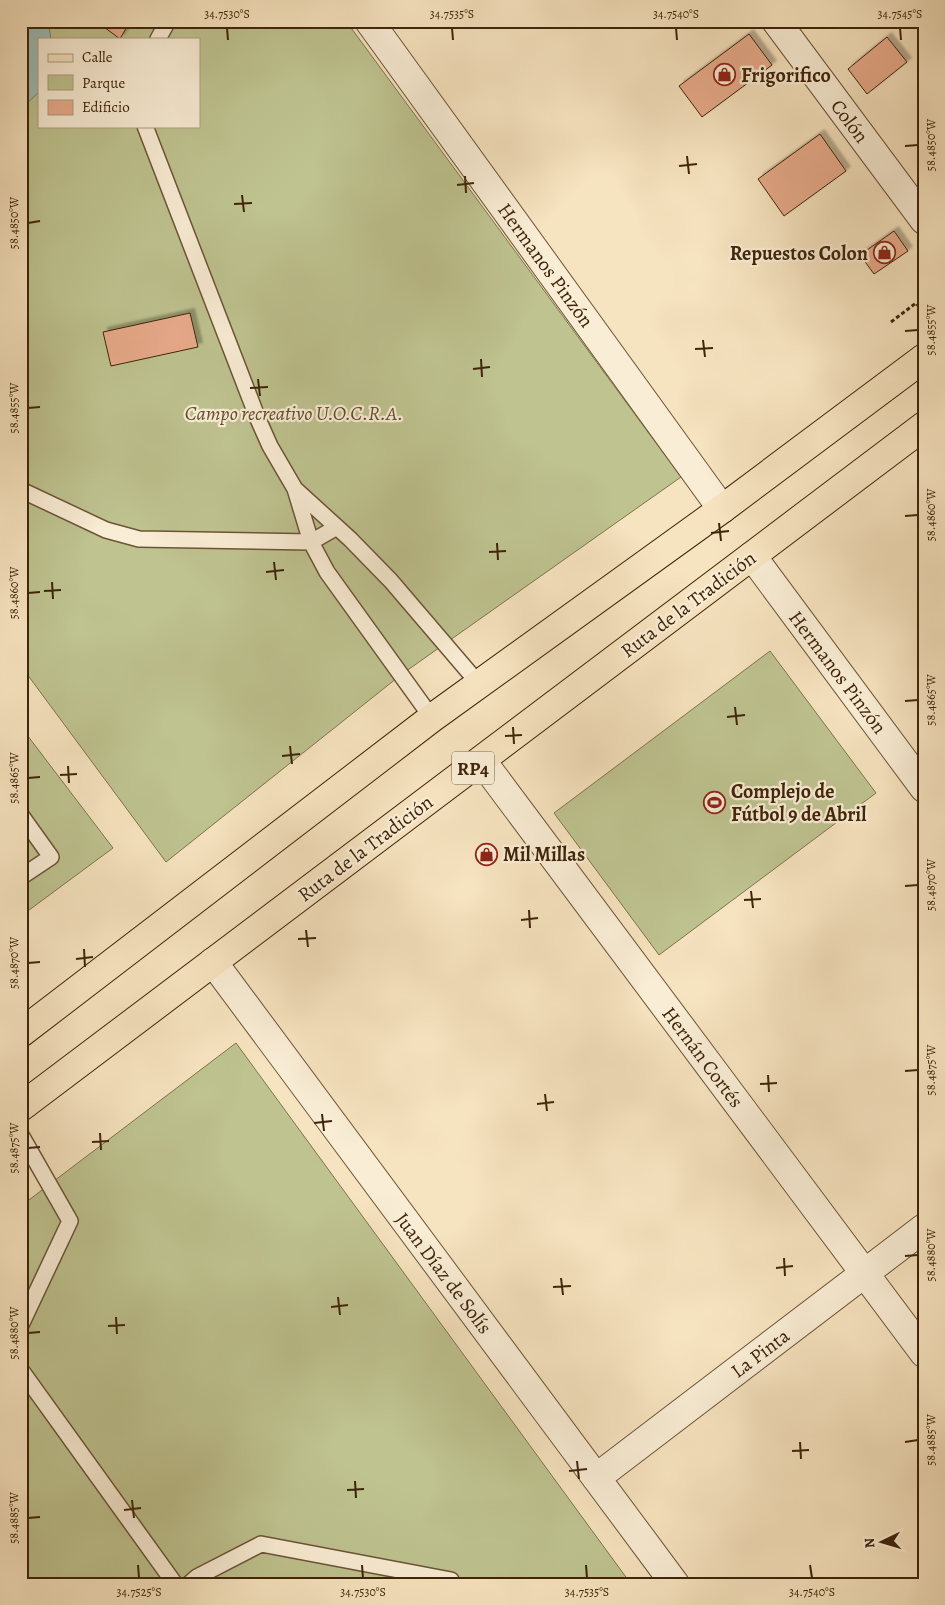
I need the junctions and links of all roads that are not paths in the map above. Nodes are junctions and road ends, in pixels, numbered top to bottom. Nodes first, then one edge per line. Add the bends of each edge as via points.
1 (168, 21) edge
2 (369, 21) edge
3 (776, 21) edge
4 (159, 38) edge
5 (146, 128) edge
6 (924, 220) edge
7 (924, 358) edge
8 (924, 426) edge
9 (295, 489) junction
10 (21, 490) edge
11 (722, 510) junction
12 (336, 526) junction
13 (311, 542) junction
14 (752, 556) junction
15 (479, 684) junction
16 (432, 718) junction
17 (482, 761) junction
18 (924, 788) edge
19 (21, 815) edge
20 (21, 877) edge
21 (213, 962) junction
22 (21, 1033) edge
23 (21, 1107) edge
24 (21, 1136) edge
25 (924, 1228) edge
26 (865, 1273) junction
27 (21, 1325) edge
28 (924, 1353) edge
29 (21, 1370) edge
30 (596, 1478) junction
31 (451, 1580) dead end
32 (175, 1584) edge
33 (189, 1584) edge
34 (675, 1584) edge

1 - 4 lane
2 - 11 street, Hermanos Pinzón
3 - 6 street, Colón
5 - 9 lane via 258,419
7 - 11 main road
8 - 14 main road, Ruta de la Tradición / RP4
9 - 12 lane
9 - 13 lane
10 - 13 lane via 106,530 138,539
11 - 15 main road
12 - 13 lane
12 - 15 lane via 391,581
13 - 16 lane via 327,572
14 - 17 main road, Ruta de la Tradición / RP4
14 - 18 street, Hermanos Pinzón
15 - 16 main road
16 - 22 main road
17 - 21 main road, Ruta de la Tradición / RP4
17 - 26 street, Hernán Cortés
19 - 20 lane via 50,857
21 - 23 main road, Ruta de la Tradición / RP4
21 - 30 street, Juan Díaz de Solís
24 - 27 lane via 70,1221
25 - 26 street, La Pinta
26 - 28 street, Hernán Cortés
26 - 30 street, La Pinta
29 - 32 lane
30 - 34 street, Juan Díaz de Solís
31 - 33 lane via 261,1544

